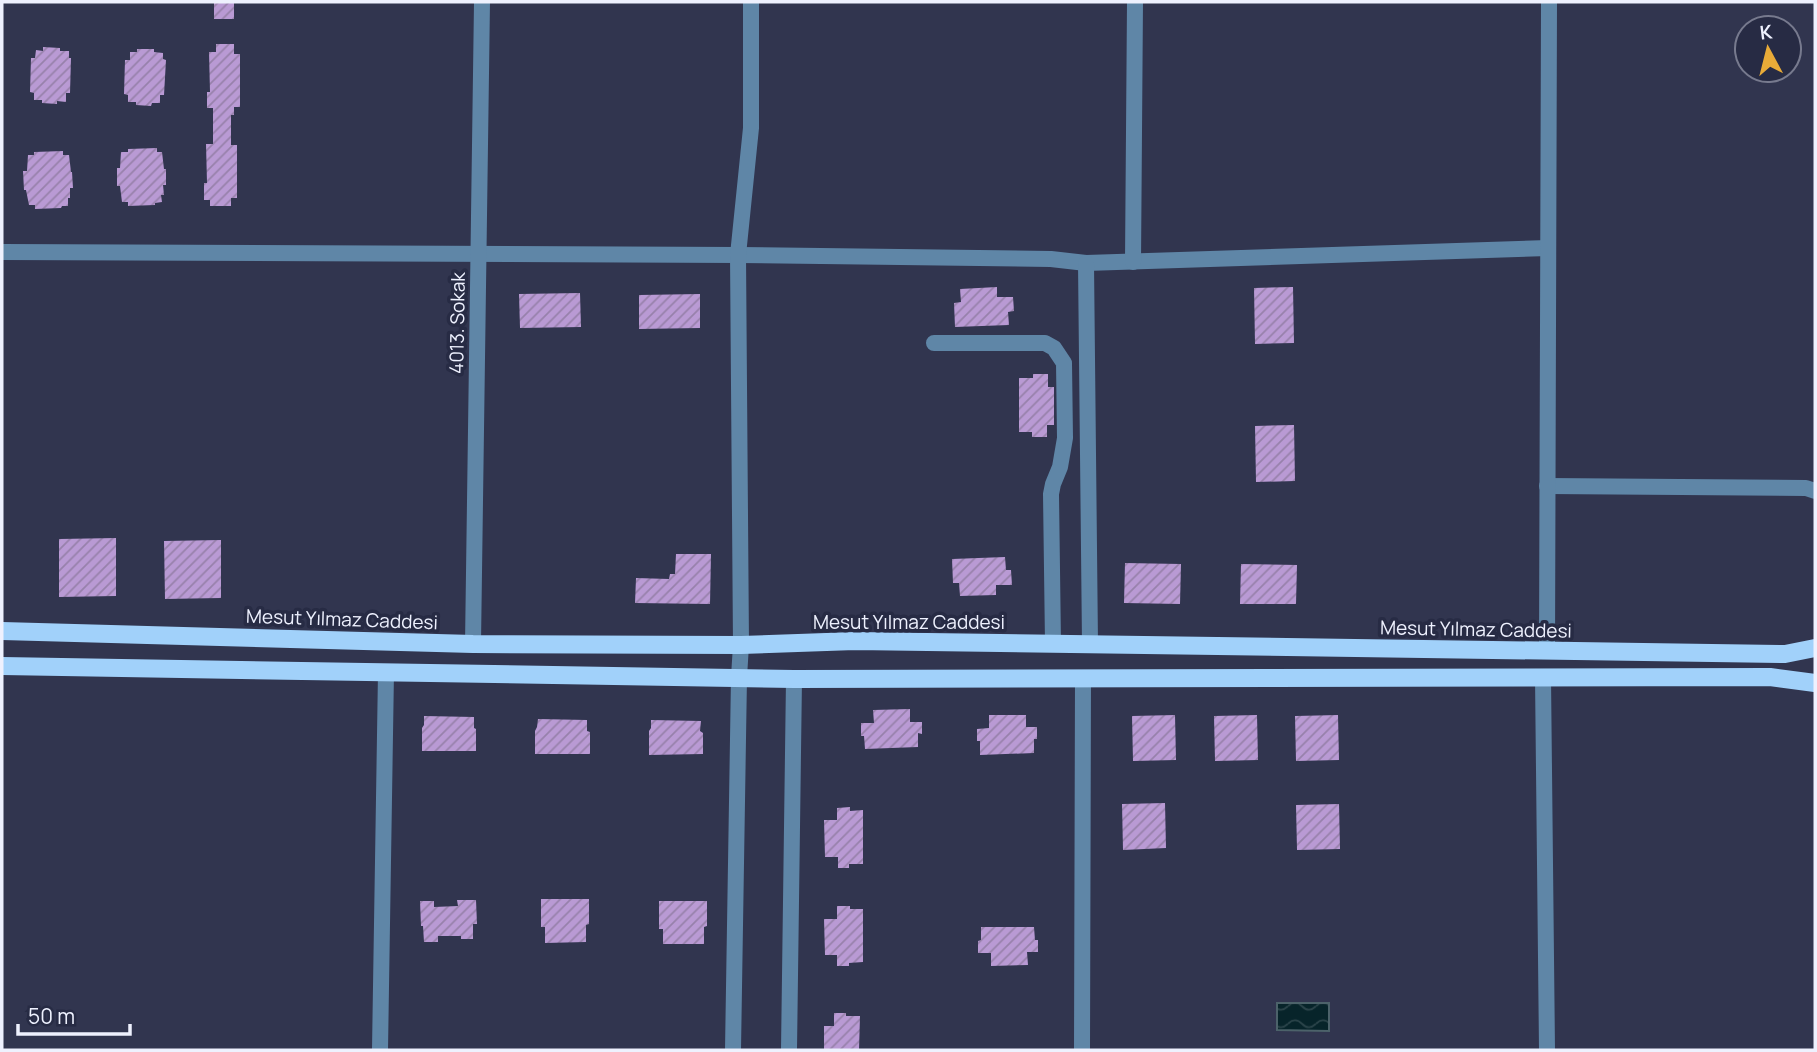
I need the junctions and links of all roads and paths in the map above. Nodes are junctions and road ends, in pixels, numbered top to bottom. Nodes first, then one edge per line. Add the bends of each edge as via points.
1 (482, 2) edge
2 (751, 2) edge
3 (1136, 2) edge
4 (1549, 2) edge
5 (1548, 248) junction
6 (2, 252) edge
7 (479, 254) junction
8 (738, 255) junction
9 (1133, 262) junction
10 (1086, 263) junction
11 (934, 343) dead end
12 (1547, 486) junction
13 (1815, 491) edge
14 (2, 631) edge
15 (473, 644) junction
16 (1053, 644) junction
17 (1090, 644) junction
18 (741, 645) junction
19 (1815, 648) edge
20 (1547, 650) junction
21 (2, 666) edge
22 (386, 672) junction
23 (739, 677) junction
24 (1543, 677) junction
25 (1083, 678) junction
26 (794, 679) junction
27 (1815, 683) edge
28 (380, 1050) edge
29 (733, 1050) edge
30 (789, 1050) edge
31 (1082, 1050) edge
32 (1547, 1050) edge

1 - 7 street, 4013. Sokak
2 - 8 street via 751,128
3 - 9 street
4 - 5 street
5 - 9 street
5 - 12 street
6 - 7 street
7 - 8 street
7 - 15 street, 4013. Sokak
8 - 10 street
8 - 18 street
9 - 10 street
10 - 17 street
11 - 16 street via 1045,343 1064,363 1065,438 1051,494
12 - 13 street
12 - 20 street
14 - 15 main road, Mesut Yılmaz Caddesi
15 - 18 main road, Mesut Yılmaz Caddesi
16 - 17 main road, Mesut Yılmaz Caddesi
16 - 18 main road, Mesut Yılmaz Caddesi via 855,641
17 - 20 main road, Mesut Yılmaz Caddesi
18 - 23 street
19 - 20 main road, Mesut Yılmaz Caddesi via 1785,654
21 - 22 main road
22 - 23 main road
22 - 28 street
23 - 26 main road
23 - 29 street
24 - 25 main road
24 - 27 main road via 1770,677
24 - 32 street
25 - 26 main road
25 - 31 street
26 - 30 street

